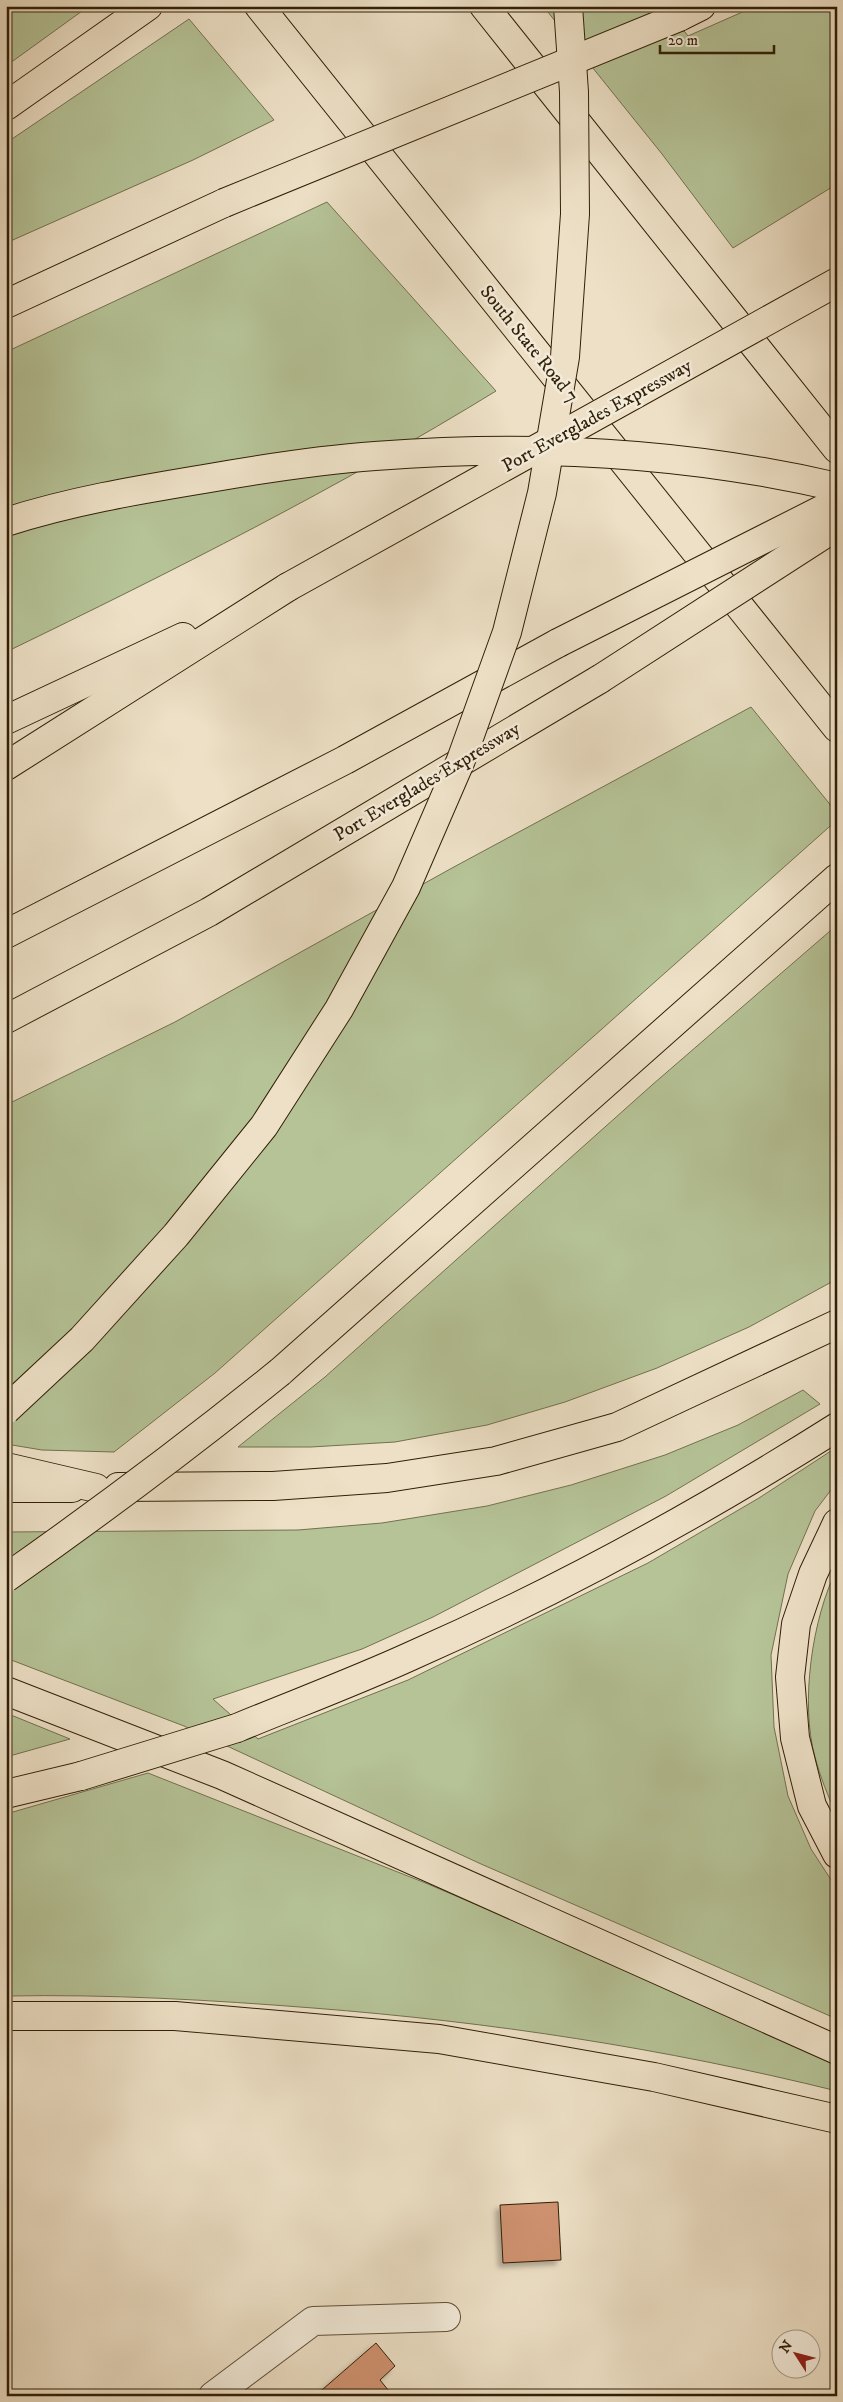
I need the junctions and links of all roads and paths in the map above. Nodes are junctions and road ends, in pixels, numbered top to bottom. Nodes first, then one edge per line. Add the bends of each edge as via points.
1 (148, 6) edge
2 (259, 6) edge
3 (484, 6) edge
4 (568, 6) edge
5 (690, 11) edge
6 (6, 106) edge
7 (837, 282) edge
8 (6, 304) edge
9 (837, 449) edge
10 (837, 486) edge
11 (837, 502) edge
12 (6, 522) edge
13 (837, 526) edge
14 (288, 587) junction
15 (6, 720) edge
16 (837, 728) edge
17 (6, 766) edge
18 (837, 878) edge
19 (6, 934) edge
20 (6, 1019) edge
21 (837, 1324) edge
22 (6, 1410) edge
23 (837, 1427) edge
24 (6, 1467) edge
25 (6, 1488) edge
26 (96, 1488) junction
27 (837, 1523) edge
28 (6, 1578) edge
29 (6, 1691) edge
30 (6, 1794) edge
31 (837, 1854) edge
32 (6, 2016) edge
33 (837, 2050) edge
34 (837, 2118) edge
35 (446, 2318) dead end
36 (213, 2396) edge

1 - 6 main road
2 - 16 main road, South State Road 7
3 - 9 main road
4 - 22 main road, bridge via 574,92 575,214 565,357 542,493 507,632 461,760 406,886 339,1009 264,1126 176,1235 82,1339
5 - 8 main road, bridge via 224,203
7 - 14 main road, Port Everglades Expressway, bridge
10 - 12 main road, bridge via 709,464 567,452 375,456 250,471 148,488 70,504
11 - 19 main road, bridge via 558,644 337,764
13 - 20 main road, Port Everglades Expressway, bridge via 600,679 209,912
14 - 15 main road, Port Everglades Expressway
14 - 17 main road
18 - 28 main road, bridge via 280,1372 122,1496
21 - 26 main road via 617,1427 496,1461 387,1478 292,1485
23 - 30 main road, bridge via 748,1483 582,1574 412,1656 236,1728 81,1776
24 - 26 main road
25 - 26 main road
27 - 31 main road via 813,1574 796,1624 790,1677 795,1738 812,1806
29 - 33 main road via 222,1775
32 - 34 main road via 175,2016 439,2038 654,2077
35 - 36 lane via 314,2321

